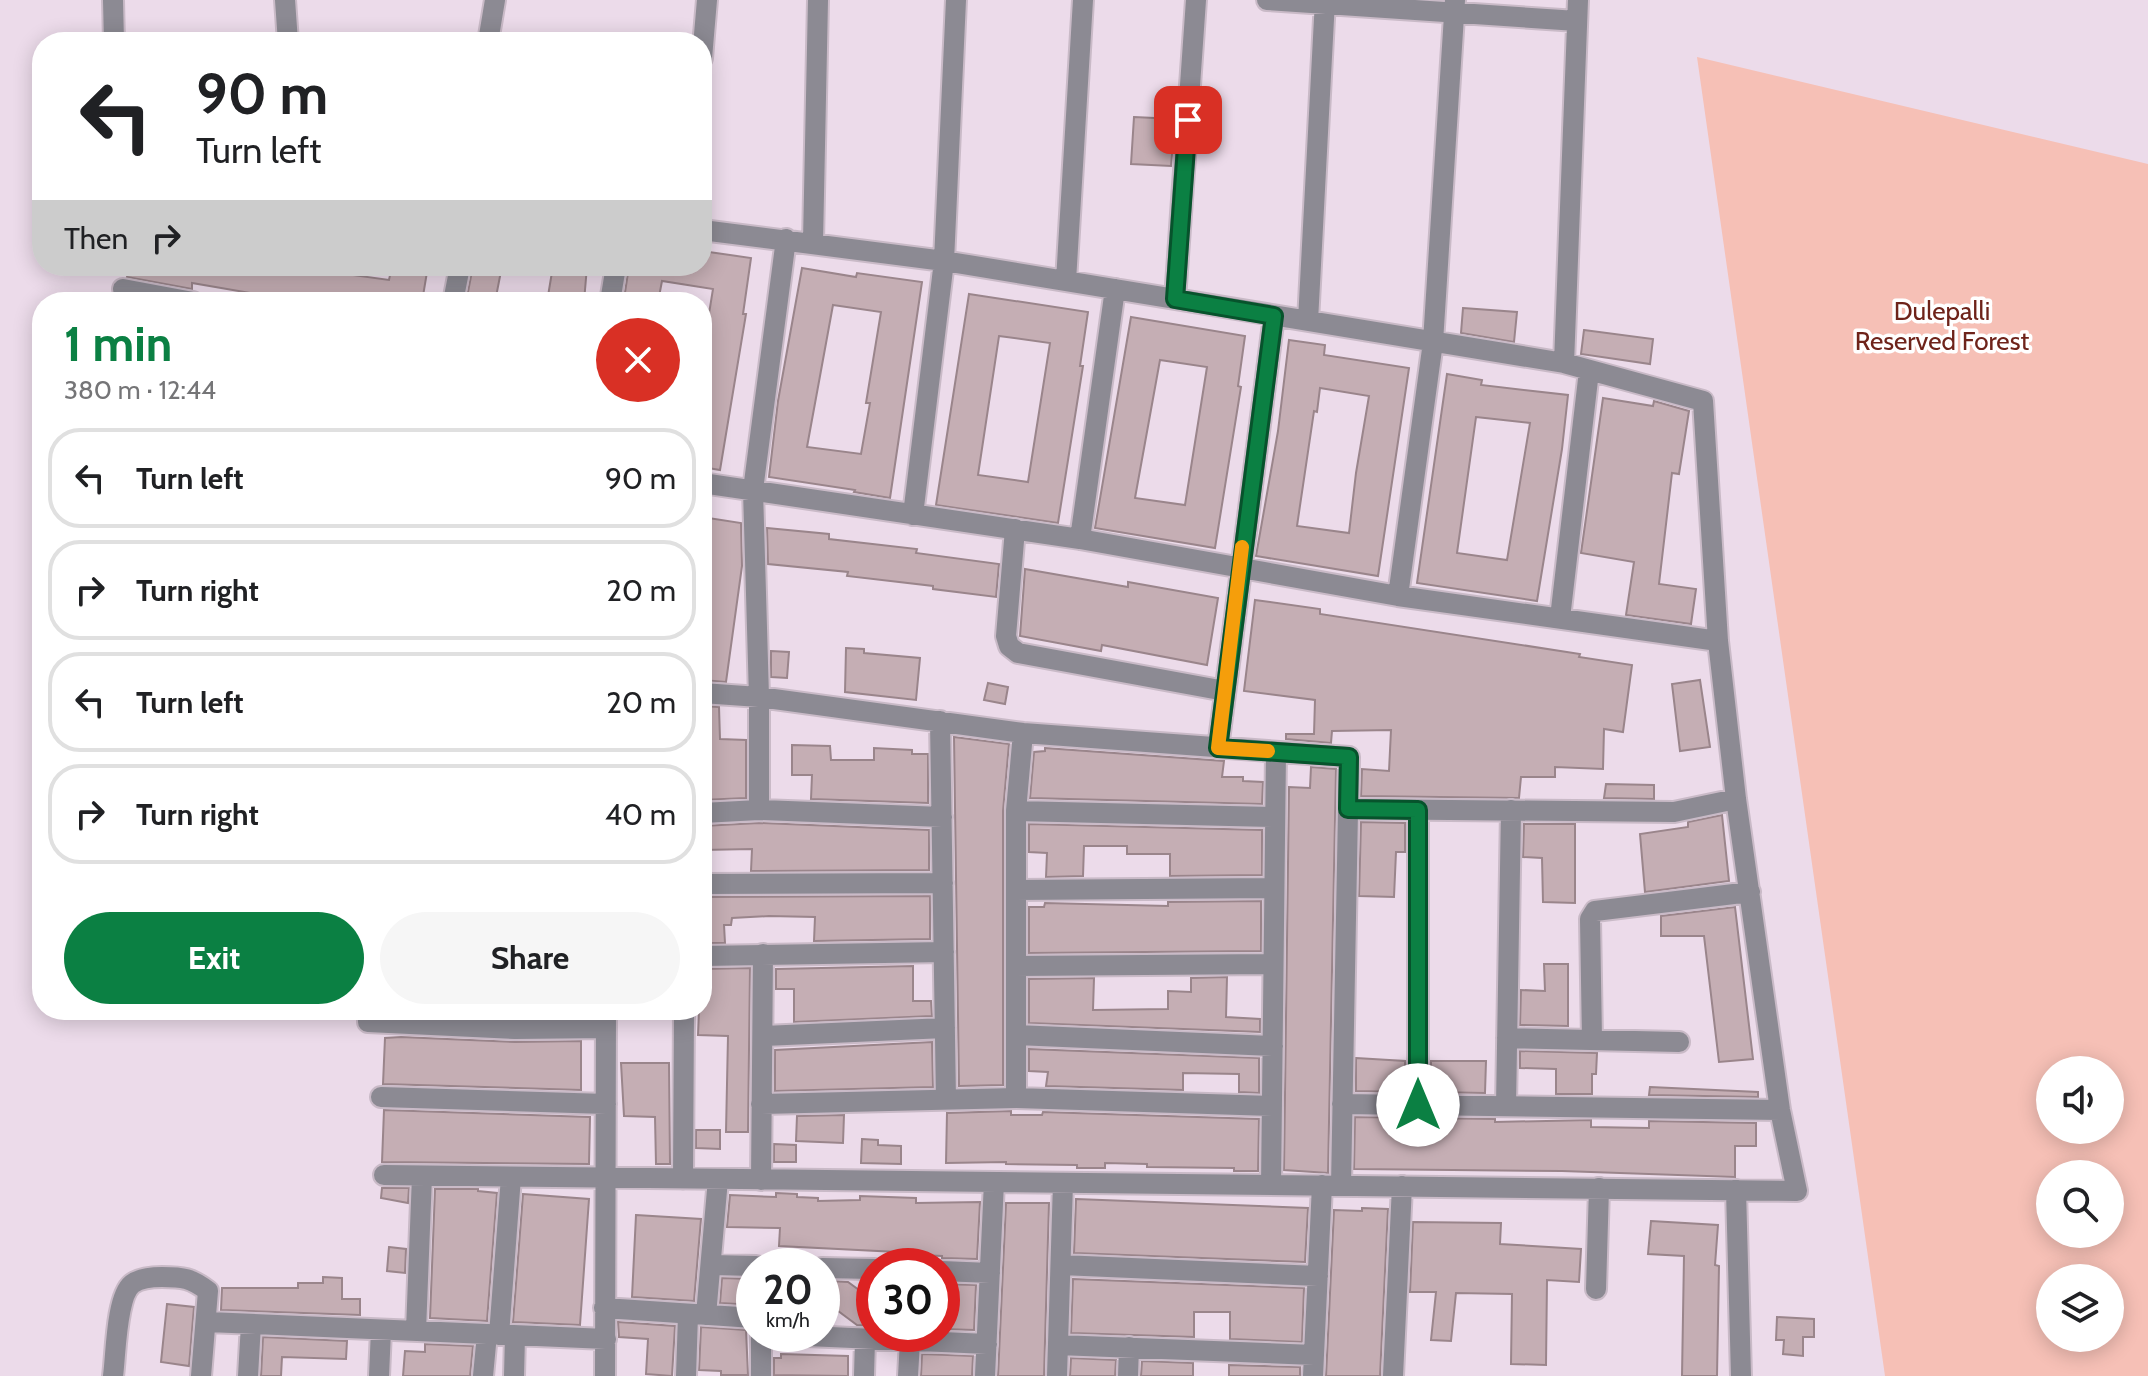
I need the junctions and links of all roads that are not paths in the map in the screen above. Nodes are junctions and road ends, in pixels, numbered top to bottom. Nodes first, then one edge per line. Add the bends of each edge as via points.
1 (113, 0) edge
2 (285, 0) edge
3 (495, 0) edge
4 (707, 0) edge
5 (818, 0) edge
6 (956, 0) edge
7 (1083, 0) edge
8 (1196, 0) edge
9 (1267, 0) edge
10 (1578, 0) edge
11 (1325, 2) edge
12 (1454, 6) edge
13 (1577, 21) junction
14 (114, 32) edge
15 (287, 32) edge
16 (490, 32) edge
17 (704, 32) edge
18 (712, 231) edge
19 (786, 239) junction
20 (813, 242) junction
21 (944, 261) junction
22 (1066, 281) junction
23 (123, 289) dead end
24 (1115, 289) junction
25 (139, 292) edge
26 (1175, 299) junction
27 (1274, 316) junction
28 (1308, 321) junction
29 (1433, 342) junction
30 (1564, 363) junction
31 (1589, 371) junction
32 (712, 484) edge
33 (753, 490) junction
34 (913, 515) junction
35 (1015, 529) junction
36 (1080, 539) junction
37 (1239, 568) junction
38 (1398, 596) junction
39 (1560, 618) junction
40 (1718, 641) junction
41 (1225, 691) junction
42 (712, 694) edge
43 (759, 697) junction
44 (940, 721) junction
45 (1023, 733) junction
46 (1218, 748) junction
47 (1276, 752) junction
48 (1736, 799) junction
49 (1348, 809) junction
50 (759, 810) junction
51 (1418, 810) junction
52 (1511, 810) junction
53 (1016, 811) junction
54 (712, 812) edge
55 (942, 817) junction
56 (1275, 817) junction
57 (943, 883) junction
58 (712, 884) edge
59 (1274, 888) junction
60 (1016, 890) junction
61 (1750, 892) junction
62 (944, 952) junction
63 (763, 954) junction
64 (712, 956) edge
65 (1273, 964) junction
66 (1016, 966) junction
67 (368, 1020) edge
68 (402, 1020) edge
69 (606, 1020) edge
70 (684, 1020) edge
71 (945, 1028) junction
72 (1016, 1035) junction
73 (764, 1036) junction
74 (1507, 1038) junction
75 (1592, 1040) junction
76 (1679, 1042) dead end
77 (1273, 1046) junction
78 (381, 1097) dead end
79 (1016, 1098) junction
80 (946, 1100) junction
81 (606, 1104) junction
82 (761, 1104) junction
83 (1342, 1104) junction
84 (1418, 1105) junction
85 (1272, 1106) junction
86 (1506, 1106) junction
87 (1780, 1110) junction
88 (384, 1175) dead end
89 (422, 1176) junction
90 (511, 1177) junction
91 (605, 1178) junction
92 (683, 1179) junction
93 (718, 1179) junction
94 (761, 1180) junction
95 (994, 1182) junction
96 (1063, 1183) junction
97 (1271, 1185) junction
98 (1332, 1185) junction
99 (1402, 1186) junction
100 (1599, 1188) junction
101 (1736, 1190) junction
102 (712, 1265) junction
103 (1061, 1265) junction
104 (736, 1266) edge
105 (960, 1272) edge
106 (990, 1273) junction
107 (1318, 1276) junction
108 (1596, 1289) dead end
109 (604, 1308) junction
110 (697, 1315) junction
111 (736, 1317) edge
112 (208, 1322) junction
113 (251, 1324) junction
114 (381, 1330) junction
115 (416, 1331) junction
116 (501, 1335) junction
117 (606, 1339) junction
118 (960, 1343) edge
119 (987, 1344) junction
120 (1058, 1345) junction
121 (1129, 1347) junction
122 (761, 1352) edge
123 (865, 1352) edge
124 (909, 1352) edge
125 (1314, 1355) junction
126 (113, 1376) edge
127 (201, 1376) edge
128 (248, 1376) edge
129 (379, 1376) edge
130 (483, 1376) edge
131 (514, 1376) edge
132 (605, 1376) edge
133 (686, 1376) edge
134 (761, 1376) edge
135 (864, 1376) edge
136 (908, 1376) edge
137 (985, 1376) edge
138 (1057, 1376) edge
139 (1128, 1376) edge
140 (1313, 1376) edge
141 (1393, 1376) edge
142 (1741, 1376) edge

1 - 14 street
2 - 15 street
3 - 16 street
4 - 17 street
5 - 20 street
6 - 21 street
7 - 22 street
8 - 26 street
9 - 11 street
10 - 13 street
11 - 12 street
11 - 28 street
12 - 13 street
12 - 29 street
13 - 30 street
18 - 19 street
19 - 20 street
19 - 33 street
20 - 21 street
21 - 22 street
21 - 34 street
22 - 24 street
23 - 25 street
24 - 26 street
24 - 36 street
26 - 27 street
27 - 28 street
27 - 37 street
28 - 29 street
29 - 30 street
29 - 38 street
30 - 31 street
31 - 39 street
31 - 40 street via 1703,401
32 - 33 street
33 - 34 street
33 - 43 street
34 - 35 street
35 - 36 street
35 - 41 street via 1006,636 1018,653
36 - 37 street
37 - 38 street
37 - 41 street
38 - 39 street
39 - 40 street
40 - 48 street
41 - 46 street
42 - 43 street
43 - 44 street
43 - 50 street
44 - 45 street
44 - 55 street
45 - 46 street
45 - 53 street
46 - 47 street
47 - 49 street via 1349,757
47 - 56 street
48 - 52 street via 1674,812
48 - 61 street
49 - 51 street
49 - 83 street
50 - 54 street
50 - 55 street
51 - 52 street
51 - 84 street
52 - 74 street
53 - 56 street
53 - 60 street
55 - 57 street
56 - 59 street
57 - 58 street
57 - 62 street
59 - 60 street
59 - 65 street
60 - 66 street
61 - 75 street via 1595,911 1590,919
61 - 87 street
62 - 63 street
62 - 71 street
63 - 64 street
63 - 73 street
65 - 66 street
65 - 77 street
66 - 72 street
67 - 68 street
69 - 81 street
70 - 92 street
71 - 73 street
71 - 80 street
72 - 77 street
72 - 79 street
73 - 82 street
74 - 75 street
74 - 86 street
75 - 76 street
77 - 85 street
78 - 81 street
79 - 80 street
79 - 85 street
80 - 82 street
81 - 91 street
82 - 94 street
83 - 84 street
83 - 98 street
84 - 86 street
85 - 97 street
86 - 87 street
87 - 101 street via 1797,1191
88 - 89 street
89 - 90 street
89 - 115 street
90 - 91 street
90 - 116 street
91 - 92 street
91 - 109 street
92 - 93 street
93 - 94 street
93 - 102 street
94 - 95 street
95 - 96 street
95 - 106 street
96 - 97 street
96 - 103 street
97 - 98 street
98 - 99 street
98 - 107 street
99 - 100 street
99 - 141 street
100 - 101 street
100 - 108 street
101 - 142 street
102 - 104 street
102 - 110 street
103 - 107 street
103 - 120 street
105 - 106 street
106 - 119 street
107 - 125 street
109 - 110 street
109 - 117 street
110 - 111 street
110 - 133 street
112 - 113 street
112 - 126 street via 208,1291 193,1279 147,1277 131,1285 122,1299
112 - 127 street
113 - 114 street
113 - 128 street
114 - 115 street
114 - 129 street
115 - 116 street
116 - 117 street
116 - 130 street
116 - 131 street
117 - 132 street
118 - 119 street
119 - 137 street
120 - 121 street
120 - 138 street
121 - 125 street
121 - 139 street
122 - 134 street
123 - 135 street
124 - 136 street
125 - 140 street

